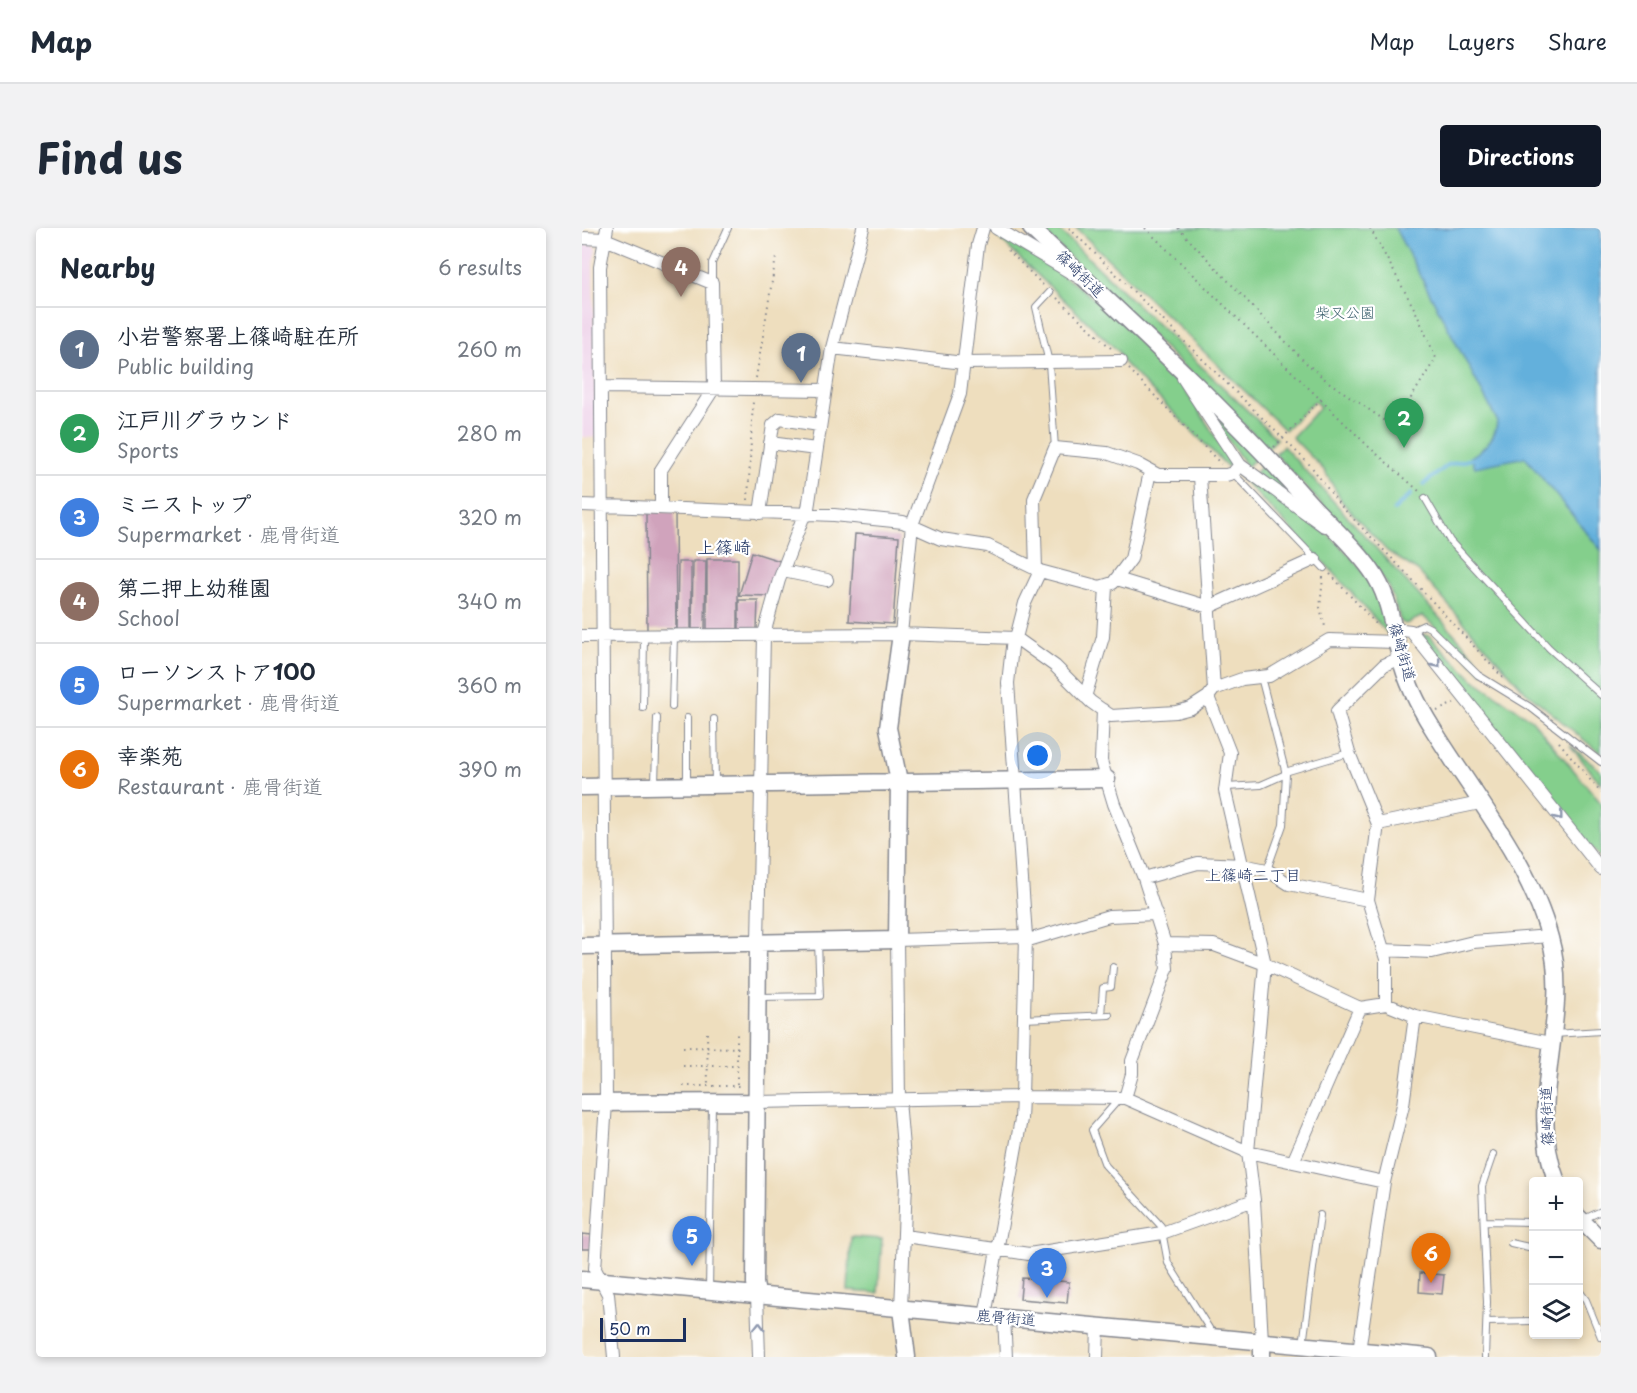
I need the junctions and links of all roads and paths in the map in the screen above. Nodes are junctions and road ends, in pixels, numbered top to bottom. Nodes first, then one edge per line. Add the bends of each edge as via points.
1 (728, 228) edge
2 (863, 228) edge
3 (983, 228) edge
4 (996, 228) edge
5 (1031, 228) edge
6 (1069, 228) edge
7 (1145, 228) edge
8 (1178, 228) edge
9 (1370, 228) edge
10 (606, 234) edge
11 (582, 238) edge
12 (712, 283) junction
13 (1089, 283) junction
14 (1050, 292) dead end
15 (832, 348) junction
16 (1120, 361) dead end
17 (964, 363) junction
18 (1049, 363) junction
19 (1178, 369) junction
20 (601, 387) junction
21 (714, 388) junction
22 (824, 390) junction
23 (1321, 399) junction
24 (819, 425) junction
25 (1283, 439) junction
26 (770, 443) junction
27 (1279, 443) dead end
28 (1055, 448) junction
29 (816, 449) junction
30 (1236, 469) junction
31 (1150, 472) junction
32 (1200, 476) junction
33 (1425, 498) joint
34 (582, 505) edge
35 (600, 505) junction
36 (661, 507) junction
37 (760, 513) junction
38 (806, 515) junction
39 (912, 525) junction
40 (1349, 544) junction
41 (1319, 564) junction
42 (783, 571) junction
43 (1038, 571) junction
44 (1408, 575) dead end
45 (1117, 579) junction
46 (827, 580) dead end
47 (1106, 587) junction
48 (1209, 607) junction
49 (764, 634) junction
50 (901, 634) junction
51 (644, 635) junction
52 (674, 635) junction
53 (582, 636) edge
54 (602, 636) junction
55 (1015, 638) junction
56 (1396, 638) junction
57 (1329, 640) junction
58 (1261, 677) junction
59 (1211, 693) junction
60 (1601, 695) edge
61 (1085, 697) junction
62 (1465, 698) junction
63 (672, 707) dead end
64 (643, 708) dead end
65 (1103, 710) junction
66 (1434, 712) dead end
67 (657, 718) dead end
68 (687, 718) dead end
69 (714, 719) dead end
70 (1349, 753) junction
71 (1601, 762) edge
72 (1286, 773) junction
73 (1014, 779) junction
74 (1107, 779) junction
75 (899, 781) junction
76 (761, 783) junction
77 (715, 784) junction
78 (655, 785) junction
79 (687, 785) junction
80 (582, 787) edge
81 (603, 787) junction
82 (1225, 787) junction
83 (1479, 803) junction
84 (1378, 824) junction
85 (1242, 865) junction
86 (1601, 869) edge
87 (1267, 870) junction
88 (1144, 878) junction
89 (1368, 900) junction
90 (1156, 914) junction
91 (1550, 936) junction
92 (1025, 938) junction
93 (897, 940) junction
94 (818, 941) junction
95 (758, 942) junction
96 (1165, 944) junction
97 (603, 945) junction
98 (582, 946) edge
99 (1383, 950) junction
100 (1265, 964) junction
101 (1113, 967) dead end
102 (758, 997) junction
103 (1386, 1004) junction
104 (1360, 1008) junction
105 (1101, 1015) junction
106 (1108, 1015) dead end
107 (1415, 1016) junction
108 (1024, 1019) junction
109 (1601, 1031) edge
110 (708, 1033) dead end
111 (737, 1033) dead end
112 (1551, 1039) junction
113 (683, 1047) dead end
114 (708, 1047) junction
115 (749, 1047) dead end
116 (737, 1048) junction
117 (683, 1066) dead end
118 (708, 1066) junction
119 (737, 1066) junction
120 (748, 1066) dead end
121 (737, 1085) junction
122 (683, 1086) dead end
123 (708, 1086) junction
124 (746, 1086) dead end
125 (736, 1093) dead end
126 (710, 1097) junction
127 (1022, 1097) junction
128 (1123, 1098) junction
129 (899, 1100) junction
130 (756, 1102) junction
131 (582, 1103) edge
132 (606, 1103) junction
133 (1248, 1152) junction
134 (1493, 1154) dead end
135 (1293, 1162) junction
136 (1555, 1177) edge
137 (1384, 1182) junction
138 (1254, 1200) junction
139 (1601, 1211) edge
140 (1320, 1215) dead end
141 (1583, 1218) edge
142 (1485, 1221) junction
143 (1529, 1222) edge
144 (1583, 1223) edge
145 (1162, 1233) junction
146 (905, 1236) junction
147 (1601, 1240) edge
148 (1511, 1243) dead end
149 (1529, 1247) edge
150 (996, 1248) junction
151 (582, 1278) edge
152 (601, 1281) junction
153 (710, 1291) junction
154 (757, 1294) junction
155 (1583, 1296) edge
156 (901, 1309) junction
157 (985, 1316) junction
158 (1004, 1317) junction
159 (1487, 1322) junction
160 (1529, 1322) edge
161 (1098, 1326) junction
162 (1214, 1337) junction
163 (1601, 1337) edge
164 (1303, 1345) junction
165 (1262, 1349) edge
166 (1359, 1351) junction
167 (614, 1357) edge
168 (759, 1357) edge
169 (907, 1357) edge
170 (1006, 1357) edge
171 (1097, 1357) edge
172 (1420, 1357) edge
173 (1485, 1357) edge

1 - 12 lane via 712,263
2 - 15 street
3 - 17 street
4 - 13 street
5 - 13 street, 篠崎街道
6 - 25 path
7 - 23 path
8 - 9 path via 1305,362 1402,435 1411,399 1436,358
10 - 11 street
10 - 12 street
10 - 20 street via 600,267
12 - 21 street
13 - 19 street, 篠崎街道
14 - 18 lane via 1036,307
15 - 17 street
15 - 22 street
16 - 18 street
17 - 18 street
17 - 39 street via 956,411
18 - 28 lane
19 - 30 street
19 - 40 street, 篠崎街道
20 - 21 street
20 - 35 street
21 - 22 street
21 - 36 street via 661,470
22 - 24 street
23 - 25 path
23 - 33 path
24 - 26 street via 780,419 773,425
24 - 29 street
25 - 27 path
25 - 44 path
26 - 29 street
26 - 37 street
28 - 31 street via 1107,453
28 - 43 street via 1034,499
29 - 38 street
30 - 32 street
30 - 40 street
30 - 41 lane
31 - 32 street
31 - 45 street via 1131,559
32 - 48 street
33 - 60 lane via 1450,541 1549,648
34 - 35 street
35 - 36 street
35 - 54 street
36 - 37 street
37 - 38 street
38 - 39 street
38 - 42 street
39 - 43 street via 941,539 988,546
39 - 50 street
40 - 56 street, 篠崎街道 via 1380,584
41 - 48 street
41 - 56 path
41 - 57 path via 1320,608
42 - 46 street
42 - 49 street
43 - 47 street
43 - 55 street
45 - 47 street
45 - 48 street
47 - 61 street via 1103,637
48 - 59 street
49 - 50 street
49 - 52 street
49 - 76 street
50 - 55 street
50 - 75 street via 888,728
51 - 52 street
51 - 54 street
51 - 64 lane
52 - 63 lane
53 - 54 street
54 - 81 street
55 - 61 street via 1055,666
55 - 73 street via 1008,683
56 - 57 street
56 -> 62 street
56 - 70 street via 1384,665 1336,711
56 - 71 lane via 1424,625 1430,628 1478,675 1530,708
56 - 83 street, 篠崎街道 via 1409,683
57 - 58 street
58 - 59 street via 1242,679
58 - 72 lane
59 - 65 street via 1191,708 1176,712 1111,716
59 - 82 street via 1230,753
61 - 65 street
62 - 66 path
62 -> 86 street
65 - 74 street via 1101,761
67 - 78 lane
68 - 79 lane
69 - 77 lane
70 - 72 lane
70 - 84 street
72 - 82 lane via 1261,785
72 - 87 lane via 1283,825
73 - 74 street
73 - 75 street
73 - 92 street
74 - 88 street
75 - 76 street
75 - 93 street
76 - 77 street
76 - 95 street
77 - 79 street
78 - 79 street
78 - 81 street
80 - 81 street
81 - 97 street
82 - 85 street
83 - 84 street
83 - 91 street, 篠崎街道 via 1522,869
84 - 89 street
85 - 87 street
85 - 88 street via 1198,863
85 - 100 street
87 - 89 street via 1289,884
88 - 90 street
89 - 99 street
90 - 92 street via 1109,916
90 - 96 street
91 - 99 street via 1473,942 1432,952
91 - 112 street, 篠崎街道 via 1558,979
92 - 93 street
92 - 108 street
93 - 94 street
93 - 129 street
94 - 95 street
94 - 102 lane via 820,996
95 - 97 street
95 - 102 street
96 - 100 street via 1214,945
96 - 128 street via 1167,969 1132,1061 1132,1074
97 - 98 street
97 - 132 street
99 - 103 street
100 - 104 street
100 - 133 street
101 - 105 lane via 1111,987 1103,988
102 - 130 street
103 - 104 street
103 - 107 street
104 - 135 street
105 - 106 lane
105 - 108 lane
107 - 112 street
107 - 137 street via 1403,1105
108 - 127 street
109 - 112 lane
110 - 114 path
111 - 116 path
112 - 136 street, 篠崎街道 via 1545,1123
113 - 114 path
114 - 116 path
114 - 118 path
115 - 116 path
116 - 119 path
117 - 118 path
118 - 119 path
118 - 123 path
119 - 120 path
119 - 121 path
121 - 123 path
121 - 124 path
121 - 125 path
122 - 123 path
123 - 126 path
126 - 130 street
126 - 132 street
126 - 153 lane
127 - 128 street
127 - 129 street
127 - 150 street
128 - 133 street
128 - 145 lane via 1092,1130 1105,1165 1161,1226
129 - 130 street
129 - 146 street via 906,1183
130 - 154 street
131 - 132 street
132 - 152 street via 595,1269
133 - 135 street
133 - 138 street
134 - 142 lane via 1482,1186
135 - 137 street
137 - 166 street
138 - 145 street
138 - 165 street
139 - 141 lane
140 - 164 lane
142 - 143 lane
142 - 159 lane
144 - 147 street
145 - 150 street via 1029,1254
145 - 162 lane via 1168,1263
146 - 150 street
146 - 156 street
148 - 149 lane
150 - 157 street
151 - 152 street, 鹿骨街道
152 - 153 street, 鹿骨街道
152 - 167 street via 608,1294
153 - 154 street, 鹿骨街道
154 - 156 street, 鹿骨街道
168 -> 154 street
155 - 163 lane
156 - 157 street, 鹿骨街道
156 - 169 street
157 - 158 street, 鹿骨街道
158 - 161 street, 鹿骨街道
158 - 170 street
159 - 160 lane
159 - 173 lane
161 - 162 street, 鹿骨街道
161 - 171 street
162 - 165 street, 鹿骨街道
164 - 165 street, 鹿骨街道
164 - 166 street, 鹿骨街道
166 - 172 street, 鹿骨街道

